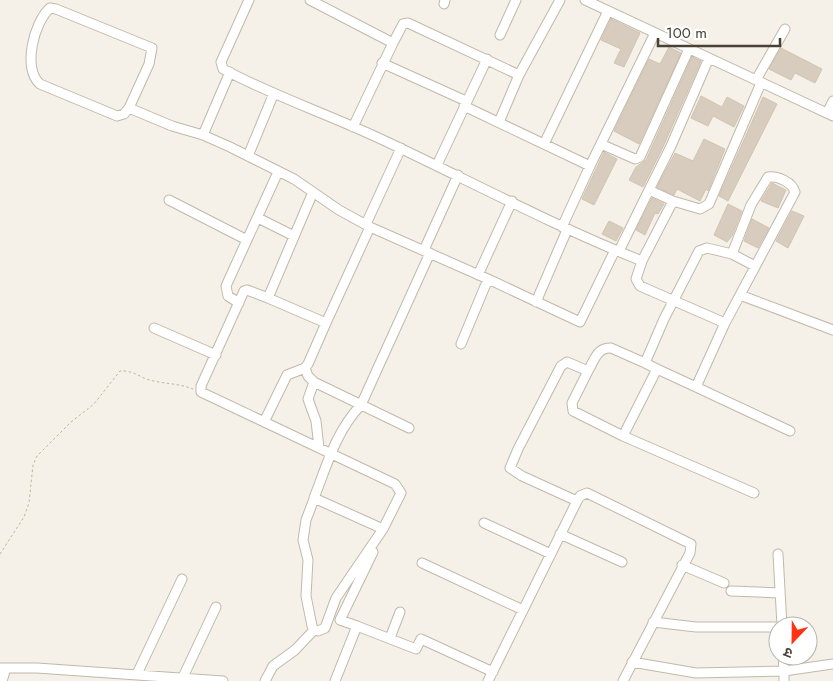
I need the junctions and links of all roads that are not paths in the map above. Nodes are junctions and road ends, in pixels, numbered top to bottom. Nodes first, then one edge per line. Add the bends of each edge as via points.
1 (248, 0) edge
2 (310, 0) edge
3 (516, 0) edge
4 (560, 0) edge
5 (591, 1) edge
6 (608, 11) junction
7 (785, 29) dead end
8 (655, 33) junction
9 (500, 35) dead end
10 (393, 42) junction
11 (689, 49) junction
12 (709, 58) junction
13 (487, 59) junction
14 (382, 63) junction
15 (230, 72) junction
16 (519, 74) junction
17 (759, 81) junction
18 (274, 93) junction
19 (833, 101) edge
20 (465, 103) junction
21 (129, 108) junction
22 (830, 115) edge
23 (498, 122) junction
24 (353, 127) junction
25 (203, 135) junction
26 (544, 144) junction
27 (602, 144) junction
28 (401, 148) junction
29 (248, 156) junction
30 (437, 165) junction
31 (590, 166) junction
32 (278, 172) junction
33 (458, 175) junction
34 (649, 190) junction
35 (314, 192) junction
36 (169, 200) dead end
37 (512, 201) junction
38 (673, 201) junction
39 (258, 218) junction
40 (368, 226) junction
41 (565, 228) junction
42 (294, 236) junction
43 (247, 240) junction
44 (617, 250) junction
45 (427, 252) junction
46 (732, 254) junction
47 (642, 261) junction
48 (755, 266) junction
49 (478, 275) junction
50 (488, 280) junction
51 (740, 295) junction
52 (268, 298) junction
53 (673, 300) junction
54 (536, 302) junction
55 (239, 303) junction
56 (326, 323) junction
57 (725, 324) junction
58 (154, 328) dead end
59 (833, 330) edge
60 (461, 344) dead end
61 (216, 355) junction
62 (645, 362) junction
63 (305, 368) junction
64 (657, 369) junction
65 (588, 371) junction
66 (314, 382) junction
67 (696, 387) junction
68 (361, 405) junction
69 (264, 422) junction
70 (409, 428) dead end
71 (790, 431) dead end
72 (622, 436) junction
73 (319, 448) junction
74 (331, 454) junction
75 (754, 493) dead end
76 (314, 499) junction
77 (577, 501) junction
78 (484, 523) dead end
79 (383, 528) junction
80 (560, 534) junction
81 (374, 542) junction
82 (551, 554) junction
83 (778, 554) dead end
84 (622, 562) dead end
85 (422, 564) dead end
86 (682, 565) junction
87 (182, 579) dead end
88 (724, 583) dead end
89 (731, 591) dead end
90 (780, 594) junction
91 (216, 607) dead end
92 (523, 610) junction
93 (400, 612) dead end
94 (781, 616) edge
95 (653, 622) junction
96 (356, 626) junction
97 (768, 628) edge
98 (314, 630) junction
99 (390, 638) junction
100 (632, 662) junction
101 (833, 664) edge
102 (3, 668) edge
103 (493, 672) junction
104 (137, 674) junction
105 (784, 676) edge
106 (109, 677) edge
107 (183, 678) junction
108 (2, 681) edge
109 (223, 681) edge
110 (265, 681) edge
111 (335, 681) edge
112 (488, 681) edge
113 (623, 681) edge

1 - 15 street via 221,62 222,67
2 - 10 street
3 - 9 street
4 - 16 street
5 - 6 street
6 - 8 street
6 - 26 street
7 - 17 street
8 - 11 street
8 - 27 street
10 - 13 street via 403,24 408,23
10 - 14 street
11 - 12 street
11 - 27 street via 640,157 635,159
12 - 17 street
12 - 34 street
13 - 16 street
13 - 20 street
14 - 20 street
14 - 24 street
15 - 18 street
15 - 25 street
16 - 23 street
17 - 22 street
17 - 38 street via 709,204 700,209
18 - 24 street
18 - 29 street
19 - 22 street
20 - 23 street
20 - 30 street
21 - 21 street via 149,64 152,48 50,8 43,17 30,56 34,80 117,116
21 - 25 street
23 - 26 street
24 - 28 street
25 - 29 street
26 - 31 street
27 - 31 street
28 - 30 street
28 - 40 street
29 - 32 street
30 - 33 street
31 - 41 street
32 - 35 street
32 - 39 street
33 - 37 street
33 - 45 street
34 - 38 street
34 - 44 street
35 - 40 street
35 - 42 street
36 - 43 street
37 - 41 street
37 - 49 street
38 - 47 street
39 - 42 street
39 - 43 street
40 - 45 street
40 - 56 street
41 - 44 street
41 - 54 street
42 - 52 street
43 - 55 street via 226,286 228,296
44 - 47 street
44 - 54 street via 580,322
45 - 49 street
45 - 68 street
46 - 48 street
46 - 48 street via 751,205 768,177 787,183 794,187 795,192
46 - 53 street via 707,248 699,251
47 - 53 street via 637,284
48 - 51 street
49 - 50 street
50 - 54 street
50 - 60 street
51 - 57 street
51 - 59 street
52 - 55 street via 247,290
52 - 56 street
53 - 57 street
53 - 62 street
55 - 61 street
56 - 63 street
57 - 67 street
58 - 61 street
61 - 69 street via 201,392
62 - 64 street
62 - 65 street via 605,347
63 - 66 street
63 - 69 street via 287,375
64 - 67 street
64 - 72 street
65 - 72 street via 572,403 573,411
65 - 77 street via 567,362 561,366 511,463 512,471
66 - 68 street
66 - 73 street via 308,399 316,421
67 - 71 street
68 - 70 street
68 - 74 street via 343,425
69 - 73 street
72 - 75 street
73 - 74 street
74 - 76 street
74 - 79 street via 395,484 399,489 398,501
76 - 79 street
76 - 98 street via 302,540 308,560 306,596
77 - 80 street
77 - 86 street via 587,494 687,541 691,548
78 - 82 street
79 - 81 street
80 - 82 street
80 - 84 street
81 - 96 street via 374,550 340,620
81 - 98 street via 336,598 325,628
82 - 92 street
83 - 90 street
85 - 92 street
86 - 88 street
86 - 95 street
87 - 104 street
89 - 90 street
90 - 94 street
91 - 107 street
92 - 103 street
93 - 99 street
95 - 97 street via 696,627
95 - 100 street
96 - 99 street
96 - 111 street
98 - 110 street via 273,666
99 - 103 street via 416,648 421,639
100 - 105 street via 696,673
100 - 113 street
101 - 105 street
102 - 106 street via 37,668
102 - 108 street
103 - 112 street
104 - 106 street
104 - 107 street
107 - 109 street

